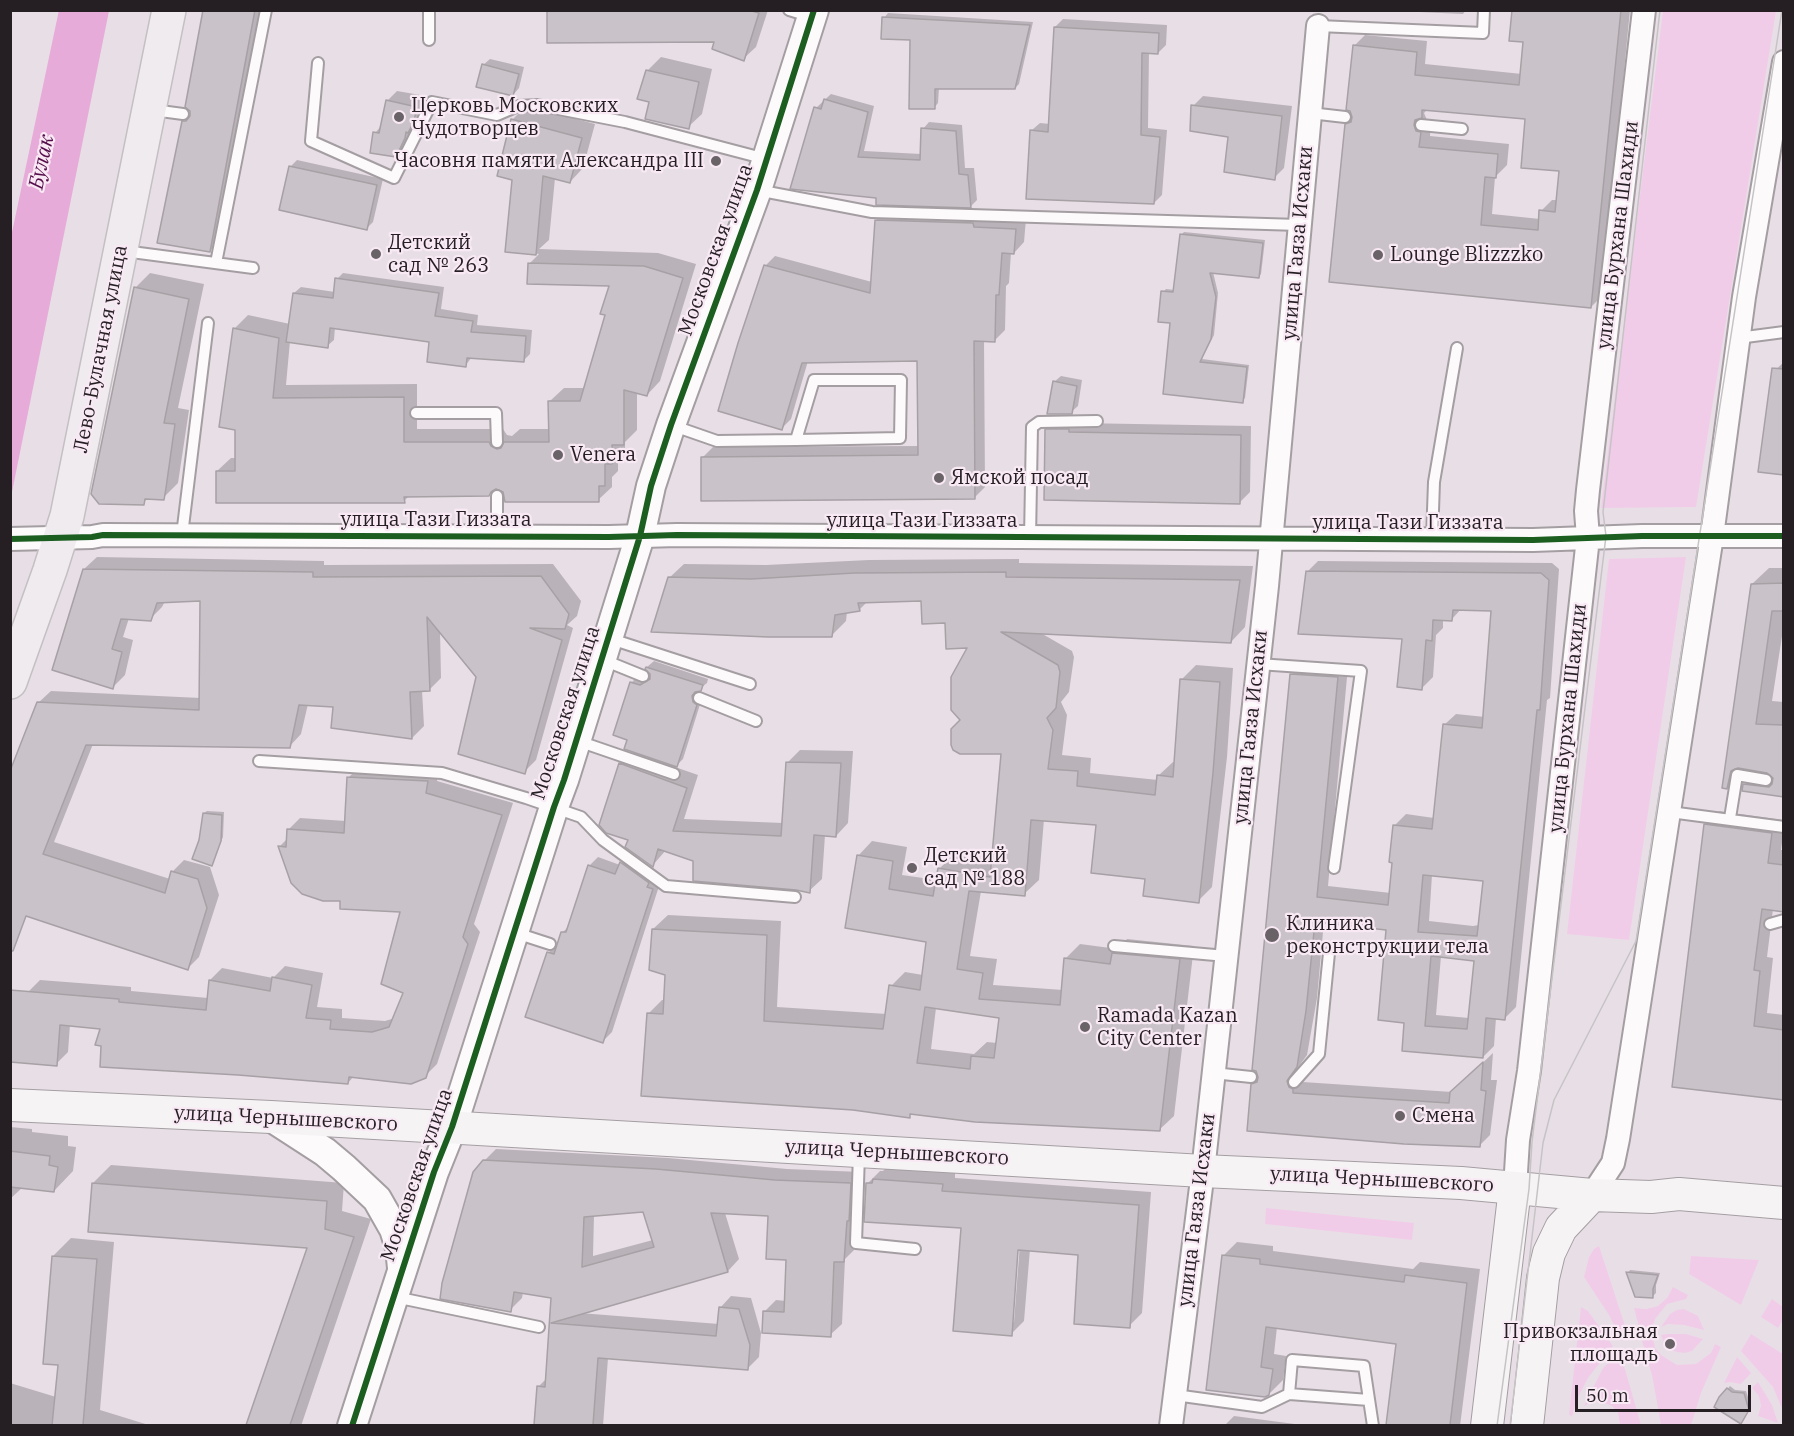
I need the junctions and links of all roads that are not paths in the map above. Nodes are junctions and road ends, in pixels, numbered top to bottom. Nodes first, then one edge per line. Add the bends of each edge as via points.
1 (169, 10) edge
2 (266, 10) edge
3 (429, 10) edge
4 (1484, 10) edge
5 (1644, 10) edge
6 (805, 13) edge
7 (1318, 26) joint
8 (429, 40) dead end
9 (1784, 62) edge
10 (318, 63) dead end
11 (149, 109) junction
12 (1310, 113) junction
13 (183, 114) dead end
14 (1345, 117) dead end
15 (1421, 125) dead end
16 (1462, 129) dead end
17 (766, 159) junction
18 (756, 190) junction
19 (1299, 225) junction
20 (121, 251) junction
21 (216, 263) junction
22 (253, 268) dead end
23 (208, 322) dead end
24 (1784, 332) edge
25 (1738, 338) junction
26 (1457, 348) dead end
27 (416, 413) dead end
28 (1097, 421) dead end
29 (671, 425) junction
30 (796, 440) junction
31 (496, 442) dead end
32 (497, 496) dead end
33 (182, 536) junction
34 (497, 536) junction
35 (640, 536) junction
36 (1712, 536) junction
37 (1784, 536) edge
38 (1030, 538) junction
39 (1588, 538) junction
40 (10, 539) edge
41 (48, 539) junction
42 (1431, 539) junction
43 (1271, 540) junction
44 (604, 649) junction
45 (1258, 664) junction
46 (643, 676) dead end
47 (10, 682) edge
48 (750, 684) dead end
49 (699, 698) dead end
50 (756, 721) dead end
51 (575, 740) junction
52 (260, 761) dead end
53 (674, 774) dead end
54 (1766, 780) dead end
55 (554, 807) junction
56 (1670, 812) junction
57 (1730, 818) junction
58 (1784, 827) edge
59 (1334, 868) dead end
60 (795, 897) dead end
61 (1784, 920) edge
62 (1770, 924) dead end
63 (514, 932) junction
64 (550, 944) dead end
65 (1114, 946) dead end
66 (1329, 953) dead end
67 (1226, 956) junction
68 (1213, 1073) junction
69 (1251, 1077) dead end
70 (1294, 1082) dead end
71 (10, 1105) edge
72 (271, 1117) junction
73 (452, 1127) junction
74 (859, 1151) junction
75 (1203, 1171) junction
76 (1515, 1188) junction
77 (1592, 1195) junction
78 (1784, 1203) edge
79 (915, 1249) dead end
80 (403, 1270) junction
81 (394, 1297) junction
82 (539, 1327) dead end
83 (1289, 1394) junction
84 (1175, 1395) junction
85 (1369, 1400) junction
86 (352, 1425) edge
87 (1171, 1425) edge
88 (1373, 1425) edge
89 (1487, 1425) edge
90 (1527, 1425) edge

1 - 11 main road, Лево-Булачная улица
2 - 21 lane via 239,121
3 - 8 lane
4 - 7 lane via 1483,33
5 - 39 street, улица Бурхана Шахиди via 1588,490
6 - 17 street, Московская улица
7 - 12 street, улица Гаяза Исхаки
9 - 25 street
10 - 17 lane via 311,141 394,178 432,102 497,115 518,105 538,105 625,122
11 - 13 lane
11 - 20 main road, Лево-Булачная улица
12 - 14 lane
12 - 19 street, улица Гаяза Исхаки
15 - 16 lane
17 - 18 street, Московская улица
18 - 19 lane via 872,212
18 - 29 street, Московская улица
19 - 43 street, улица Гаяза Исхаки
20 - 21 lane
20 - 41 main road, Лево-Булачная улица via 67,516
21 - 22 lane
23 - 33 lane
24 - 25 lane
25 - 36 street
26 - 42 lane via 1434,482
27 - 31 lane via 496,413
28 - 38 lane via 1039,422 1032,427
29 - 30 lane via 717,441
29 - 35 street, Московская улица
30 - 30 lane via 900,438 901,380 814,380
32 - 34 lane
33 - 34 street, улица Тази Гиззата
33 - 41 street, улица Тази Гиззата
34 - 35 street, улица Тази Гиззата
35 - 38 street, улица Тази Гиззата
35 - 44 street, Московская улица
36 - 37 street, улица Тази Гиззата
36 - 39 street, улица Тази Гиззата
36 - 56 street
38 - 43 street, улица Тази Гиззата
39 - 42 street, улица Тази Гиззата
39 - 76 street, улица Бурхана Шахиди
40 - 41 street, улица Тази Гиззата
41 - 47 main road, Лево-Булачная улица
42 - 43 street, улица Тази Гиззата
43 - 45 street, улица Гаяза Исхаки
44 - 46 lane
44 - 48 lane
44 - 51 street, Московская улица
45 - 59 lane via 1361,671
45 - 67 street, улица Гаяза Исхаки
49 - 50 lane
51 - 53 lane
51 - 55 street, Московская улица
52 - 55 lane via 442,773
54 - 57 lane via 1737,776
55 - 60 lane via 581,817 603,840 666,886
55 - 63 street, Московская улица
56 - 57 lane
56 - 77 street via 1618,1139 1613,1163
57 - 58 lane
61 - 62 lane
63 - 64 lane
63 - 73 street, Московская улица
65 - 67 lane
66 - 70 lane via 1319,1054
67 - 68 street, улица Гаяза Исхаки
68 - 69 lane
68 - 75 street, улица Гаяза Исхаки
71 - 72 main road, улица Чернышевского
72 - 73 main road, улица Чернышевского
72 - 80 street via 325,1152 377,1199 394,1228
73 - 74 main road, улица Чернышевского
73 - 80 street, Московская улица
74 - 75 main road, улица Чернышевского
74 - 79 lane via 855,1243
75 - 76 main road, улица Чернышевского
75 - 84 street, улица Гаяза Исхаки
76 - 77 main road, улица Чернышевского
76 - 89 main road, улица Бурхана Шахиди
77 - 78 main road, улица Чернышевского via 1679,1194
77 - 90 main road via 1561,1228 1549,1253
80 - 81 street, Московская улица
81 - 82 lane
81 - 86 street, Московская улица
83 - 84 lane via 1262,1407
83 - 85 lane
83 - 85 lane via 1292,1360 1364,1366
84 - 87 street, улица Гаяза Исхаки
85 - 88 lane

